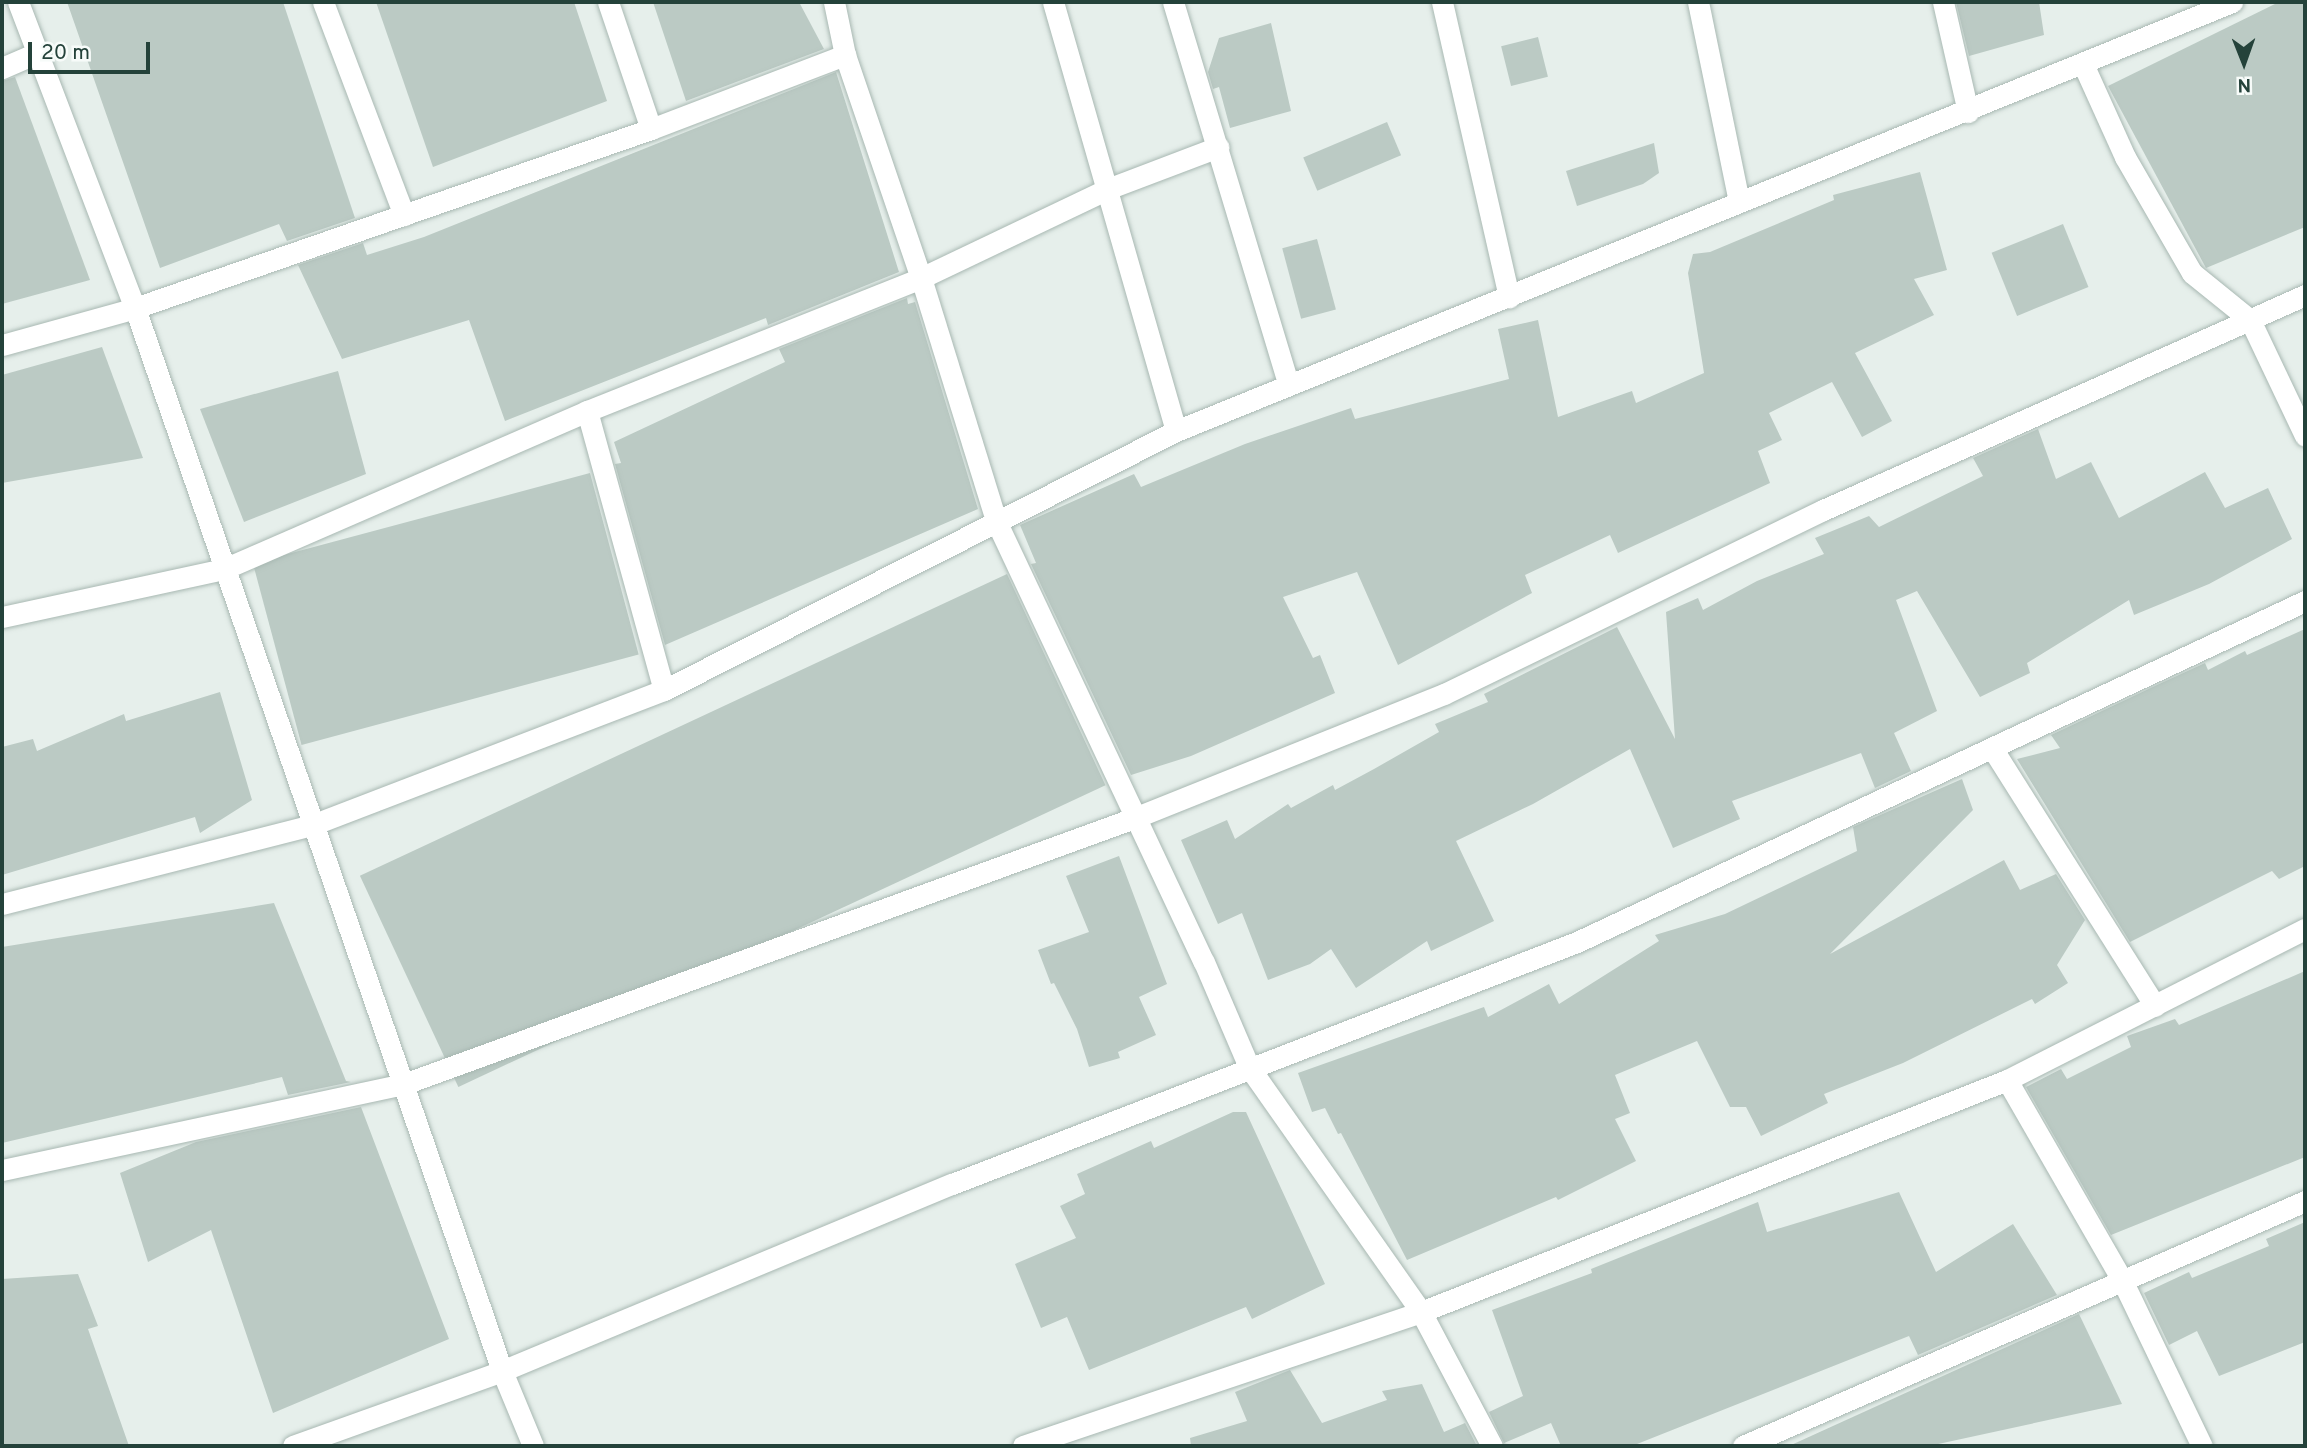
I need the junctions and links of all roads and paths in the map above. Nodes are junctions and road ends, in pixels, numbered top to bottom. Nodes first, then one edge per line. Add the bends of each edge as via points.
1 (18, 2) edge
2 (323, 2) edge
3 (608, 2) edge
4 (834, 2) edge
5 (1054, 2) edge
6 (1172, 2) edge
7 (1442, 2) edge
8 (1698, 2) edge
9 (1943, 2) edge
10 (2232, 2) edge
11 (39, 52) junction
12 (845, 55) junction
13 (2083, 64) junction
14 (2, 68) edge
15 (1968, 112) junction
16 (651, 129) junction
17 (1218, 147) junction
18 (1110, 188) junction
19 (1739, 202) junction
20 (404, 215) junction
21 (921, 278) junction
22 (2305, 295) edge
23 (1509, 298) junction
24 (135, 308) junction
25 (2250, 320) junction
26 (2, 345) edge
27 (1287, 383) junction
28 (587, 411) junction
29 (1176, 431) junction
30 (2305, 436) edge
31 (997, 523) junction
32 (225, 569) junction
33 (2305, 601) edge
34 (2, 617) edge
35 (664, 690) junction
36 (1992, 748) junction
37 (1134, 818) junction
38 (312, 825) junction
39 (2, 904) edge
40 (2305, 929) edge
41 (2155, 1006) junction
42 (1249, 1067) junction
43 (2007, 1080) junction
44 (404, 1084) junction
45 (2, 1170) edge
46 (2305, 1201) edge
47 (2122, 1280) junction
48 (1421, 1312) junction
49 (502, 1371) junction
50 (293, 1446) edge
51 (533, 1446) edge
52 (1023, 1446) edge
53 (1492, 1446) edge
54 (1743, 1446) edge
55 (2202, 1446) edge

1 - 11 street
2 - 20 street
3 - 16 street
4 - 12 street
5 - 18 street
6 - 17 street
7 - 23 street
8 - 19 street
9 - 15 street
10 - 13 street
11 - 14 street
11 - 24 street
12 - 16 street
12 - 21 street
13 - 15 street
13 - 25 street via 2125,157 2192,273
15 - 19 street
16 - 20 street
17 - 18 street
17 - 27 street
18 - 21 street
18 - 29 street
19 - 23 street
20 - 24 street
21 - 28 street
21 - 31 street
22 - 25 street
23 - 27 street
24 - 26 street
24 - 32 street
25 - 30 street
25 - 37 street via 1823,510 1444,694
27 - 29 street
28 - 32 street
28 - 35 street
29 - 31 street
31 - 35 street
31 - 37 street
32 - 34 street
32 - 38 street
33 - 36 street
35 - 38 street
36 - 41 street
36 - 42 street via 1577,942
37 - 42 street
37 - 44 street
38 - 39 street
38 - 44 street
40 - 41 street
41 - 43 street
42 - 48 street
42 - 49 street via 952,1184
43 - 47 street
43 - 48 street
44 - 45 street
44 - 49 street
46 - 47 street
47 - 54 street
47 - 55 street
48 - 52 street
48 - 53 street
49 - 50 street
49 - 51 street

